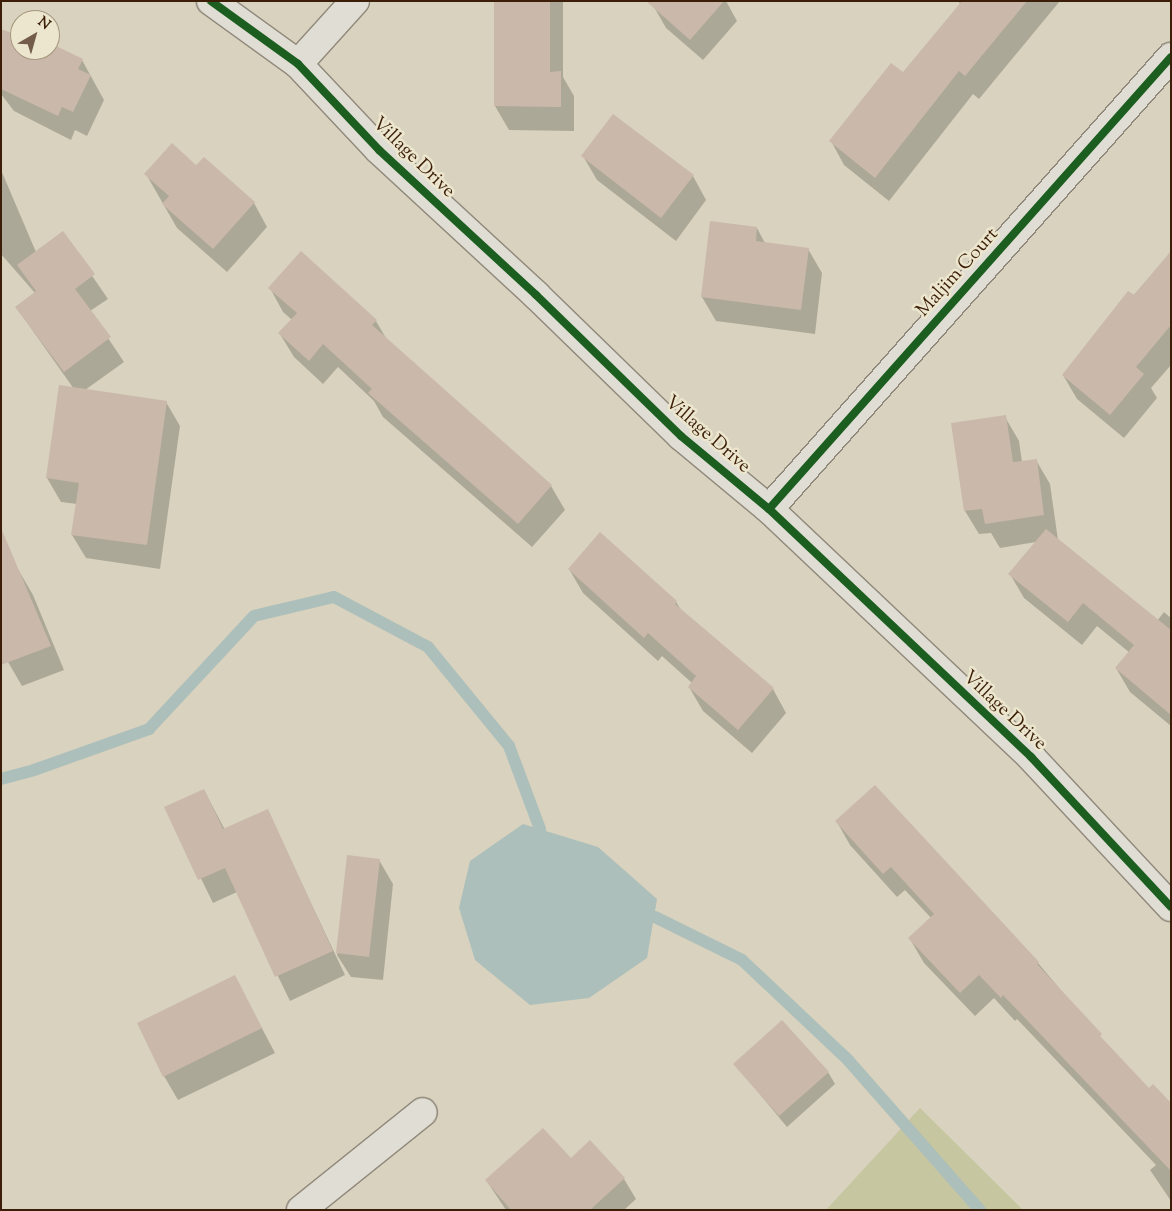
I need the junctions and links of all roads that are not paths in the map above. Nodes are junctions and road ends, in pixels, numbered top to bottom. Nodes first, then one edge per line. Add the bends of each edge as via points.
1 (211, 1) edge
2 (355, 1) edge
3 (1171, 58) edge
4 (298, 64) junction
5 (769, 509) junction
6 (1171, 906) edge
7 (423, 1112) dead end
8 (301, 1210) edge

1 - 4 street, Village Drive
2 - 4 street
3 - 5 street, Maljim Court
4 - 5 street, Village Drive via 379,150 536,295 681,436
5 - 6 street, Village Drive via 1031,757
7 - 8 street

